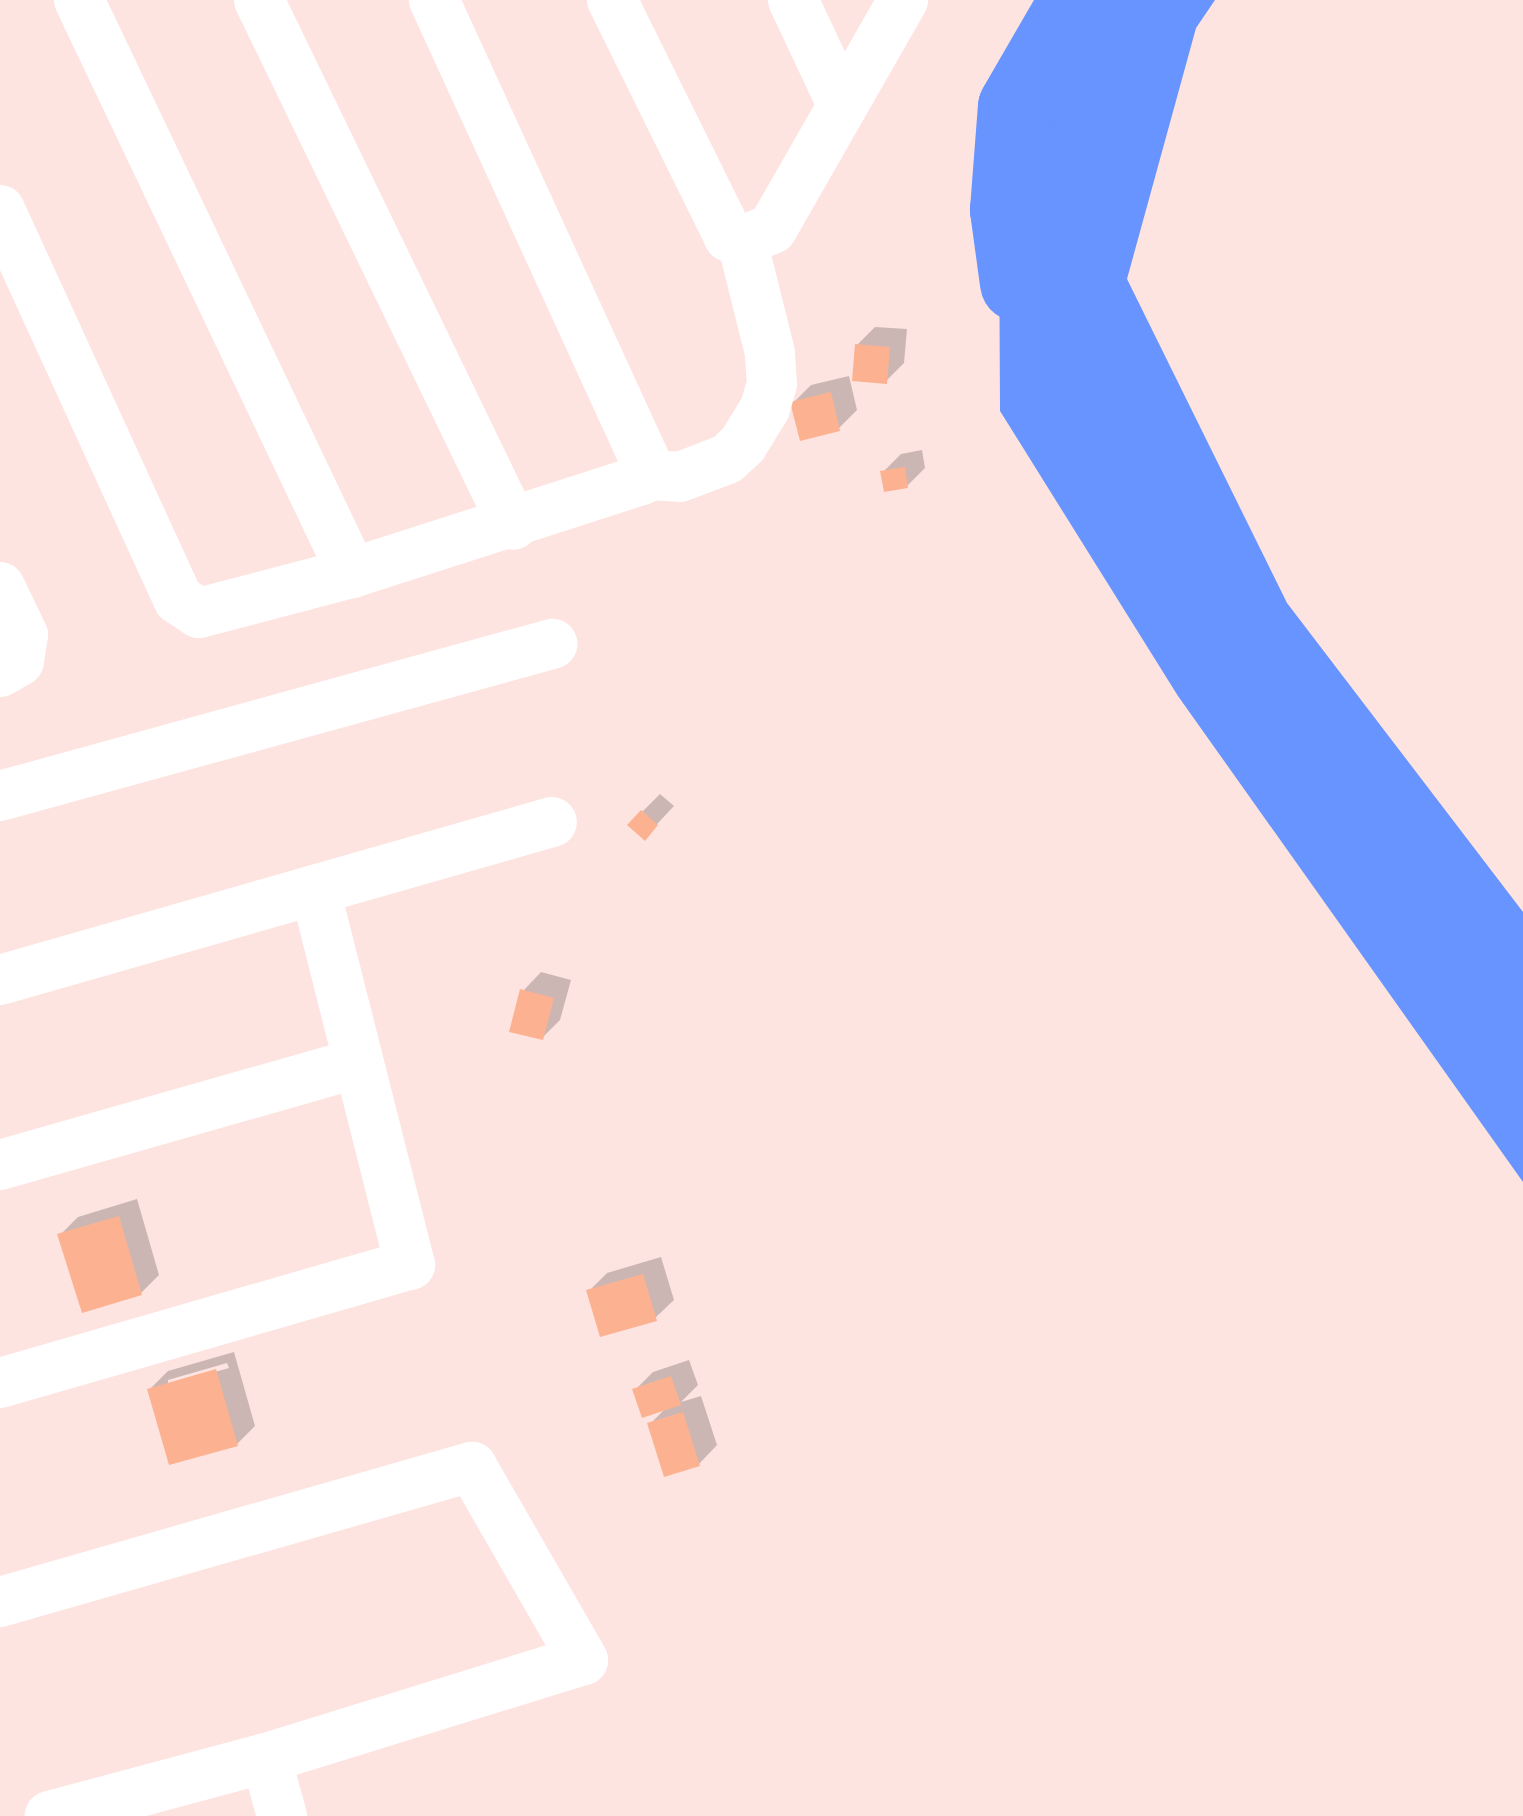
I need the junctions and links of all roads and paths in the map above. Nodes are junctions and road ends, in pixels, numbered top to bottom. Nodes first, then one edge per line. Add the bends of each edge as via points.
1 (79, 0) edge
2 (259, 0) edge
3 (434, 0) edge
4 (612, 0) edge
5 (793, 0) edge
6 (903, 0) edge
7 (841, 102) junction
8 (0, 210) edge
9 (742, 241) junction
10 (647, 475) junction
11 (513, 524) junction
12 (352, 574) junction
13 (0, 587) edge
14 (552, 644) dead end
15 (0, 672) edge
16 (0, 796) edge
17 (552, 822) dead end
18 (315, 890) junction
19 (0, 980) edge
20 (359, 1063) junction
21 (0, 1165) edge
22 (0, 1383) edge
23 (0, 1602) edge
24 (266, 1758) junction
25 (50, 1816) edge
26 (282, 1816) edge

1 - 12 street
2 - 11 street
3 - 10 street
4 - 9 street via 729,237
5 - 7 street
6 - 7 street
7 - 9 street via 772,229
8 - 12 street via 178,599 200,613
9 - 10 street via 770,353 765,408 743,444 710,468 680,477
10 - 11 street
11 - 12 street
13 - 15 street via 22,635 19,660
14 - 16 street
17 - 18 street
18 - 19 street
18 - 20 street
20 - 21 street
20 - 22 street via 410,1265
23 - 24 street via 472,1467 582,1660
24 - 25 street
24 - 26 street

